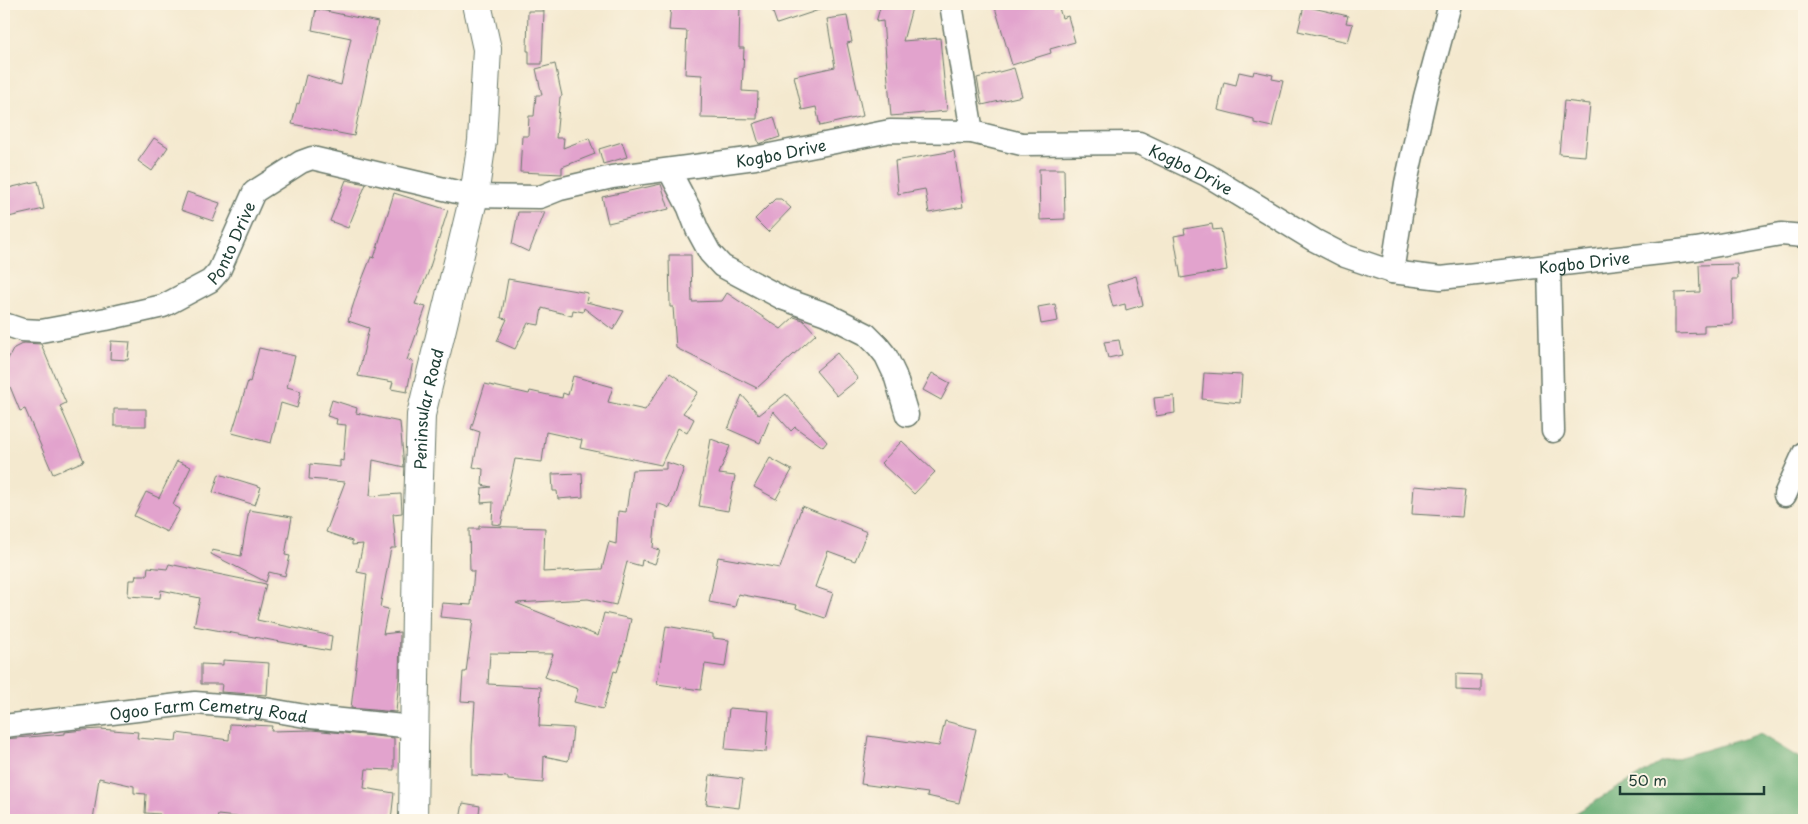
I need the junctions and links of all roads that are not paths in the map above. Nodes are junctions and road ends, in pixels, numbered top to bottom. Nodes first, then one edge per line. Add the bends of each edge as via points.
1 (477, 4) edge
2 (495, 4) edge
3 (951, 4) edge
4 (1450, 4) edge
5 (972, 132) junction
6 (670, 170) junction
7 (482, 196) junction
8 (1804, 236) edge
9 (1549, 266) junction
10 (1392, 272) junction
11 (4, 324) edge
12 (907, 416) dead end
13 (1553, 431) dead end
14 (1804, 452) edge
15 (1785, 496) dead end
16 (4, 726) edge
17 (414, 727) junction
18 (413, 820) edge
19 (429, 820) edge

1 - 7 main road, Peninsular Road via 487,49
2 - 7 main road, Peninsular Road via 502,35 503,109 498,155
3 - 5 street
4 - 10 street via 1406,184
5 - 6 street, Kogbo Drive via 890,131 755,158
5 - 10 street, Kogbo Drive via 1022,144 1139,143 1207,175 1345,256
6 - 7 street, Kogbo Drive via 604,178 560,189 540,198
6 - 12 street via 690,208 697,230 722,266 784,299 826,314 866,334 886,356
7 - 11 street, Ponto Drive via 312,158 254,192 219,271 210,281 163,306 106,319 42,331 22,330
7 - 17 main road, Peninsular Road via 421,415
7 - 19 main road, Peninsular Road via 438,417 427,656
8 - 9 street, Kogbo Drive via 1781,234 1696,249
9 - 10 street, Kogbo Drive via 1441,278
9 - 13 street
14 - 15 street
16 - 17 street, Ogoo Farm Cemetry Road via 195,703
17 - 18 main road, Peninsular Road

